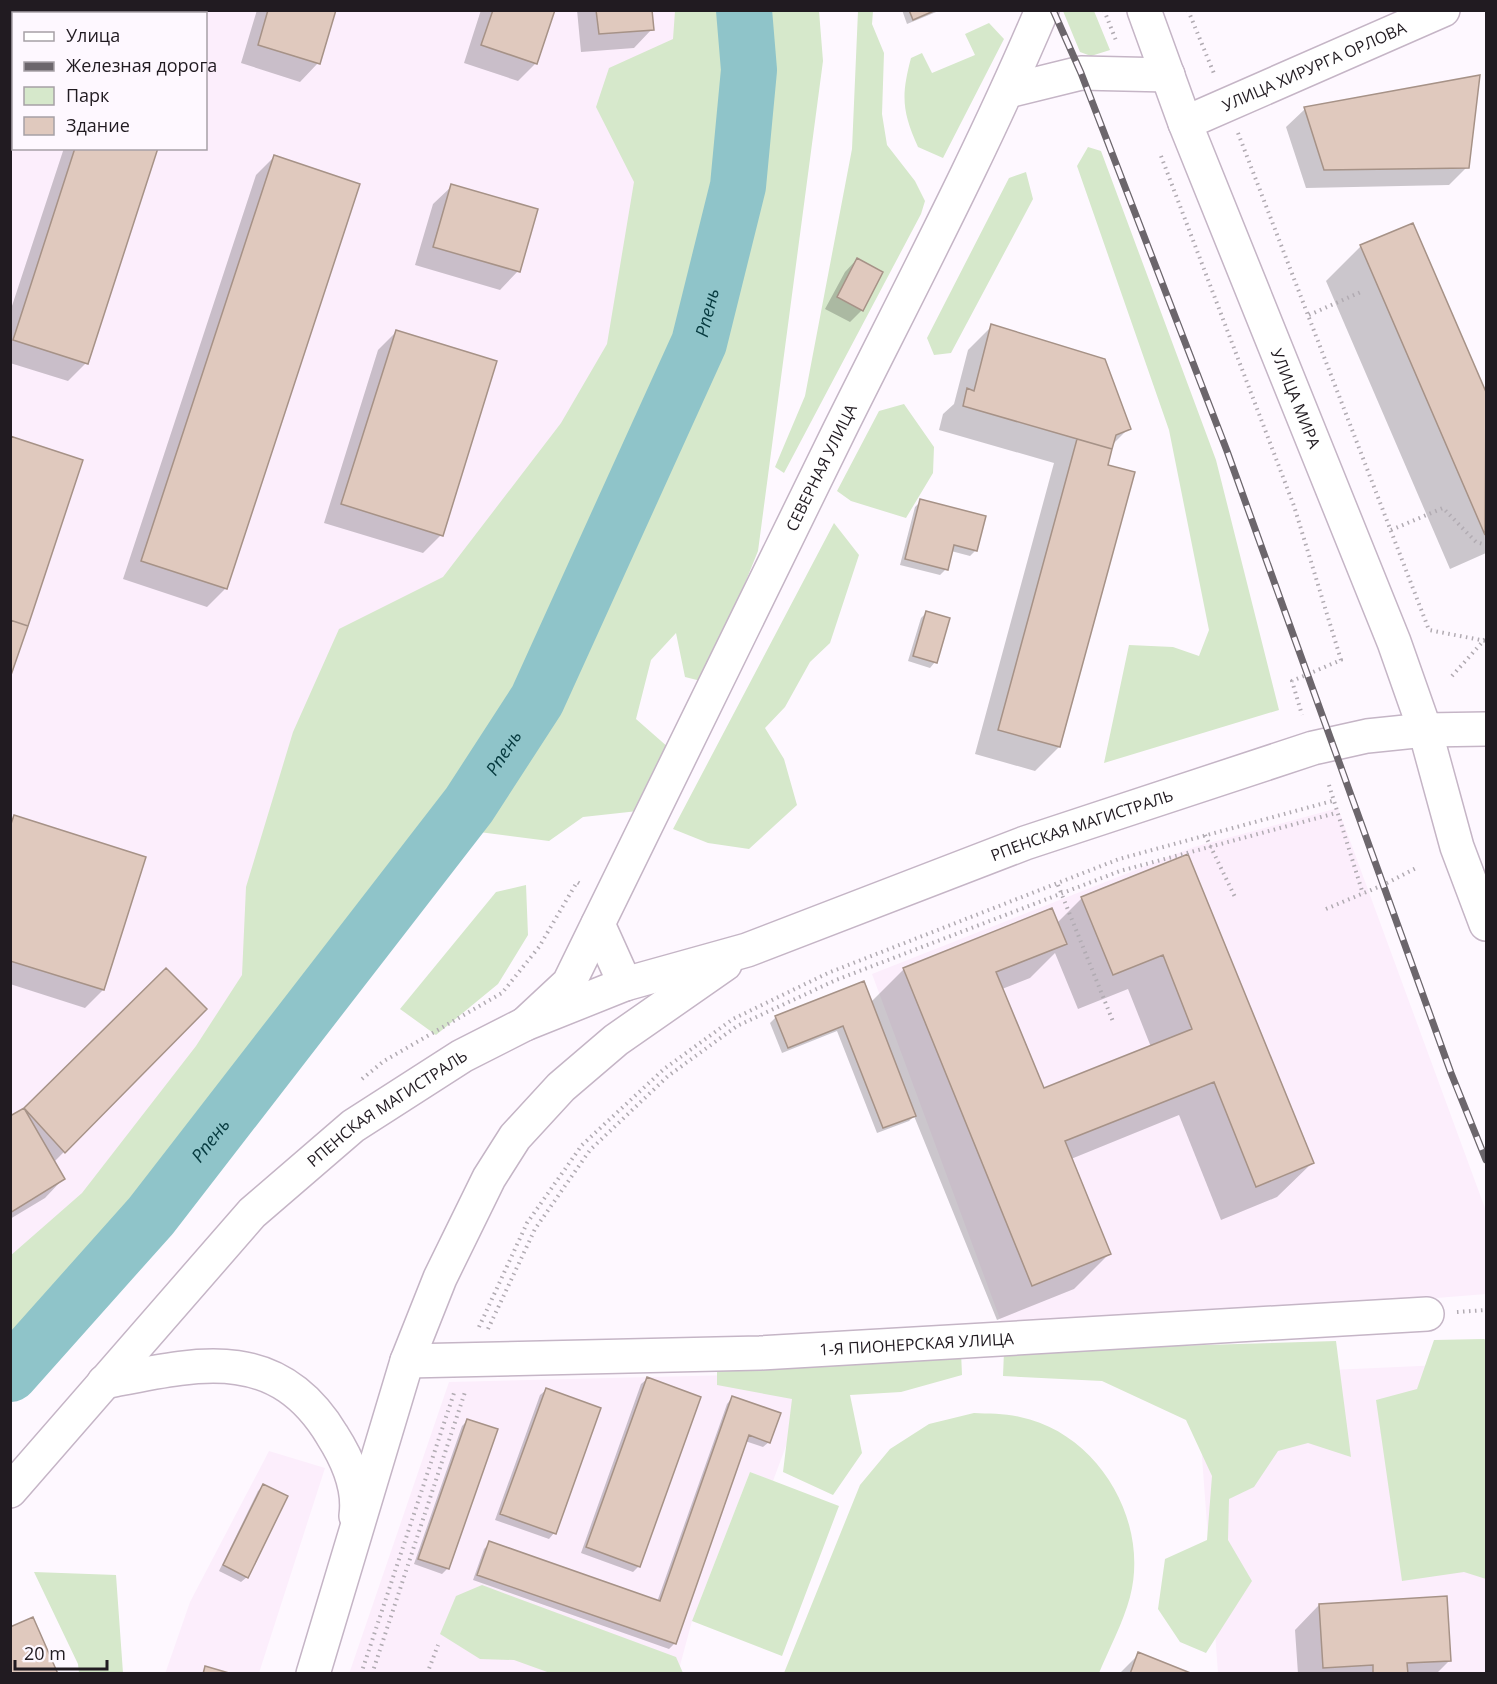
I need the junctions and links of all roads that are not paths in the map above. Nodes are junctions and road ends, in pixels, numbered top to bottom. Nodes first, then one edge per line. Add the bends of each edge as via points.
1 (1042, 10) edge
2 (1144, 10) edge
3 (1443, 10) edge
4 (1168, 75) junction
5 (1008, 91) junction
6 (1185, 123) junction
7 (1486, 729) edge
8 (1425, 730) junction
9 (598, 924) junction
10 (1486, 924) edge
11 (747, 950) junction
12 (625, 984) junction
13 (525, 1024) junction
14 (1427, 1314) dead end
15 (408, 1361) junction
16 (104, 1382) junction
17 (10, 1491) edge
18 (351, 1554) junction
19 (313, 1674) edge

1 - 5 main road, СЕВЕРНАЯ УЛИЦА
2 - 4 main road, УЛИЦА МИРА
3 - 6 main road, УЛИЦА ХИРУРГА ОРЛОВА
4 - 5 main road via 1082,73
4 - 6 main road, УЛИЦА МИРА
5 - 9 main road, СЕВЕРНАЯ УЛИЦА
6 - 8 main road, УЛИЦА МИРА via 1394,642
7 - 8 main road
8 - 10 main road, УЛИЦА МИРА via 1457,847
8 - 11 main road, РПЕНСКАЯ МАГИСТРАЛЬ via 1367,736 1313,748 1191,787 1025,843
9 - 12 main road
9 - 13 main road, СЕВЕРНАЯ УЛИЦА via 569,983
11 - 12 main road, РПЕНСКАЯ МАГИСТРАЛЬ
11 - 15 main road, РПЕНСКАЯ МАГИСТРАЛЬ via 616,1040 561,1087 514,1137 489,1178 440,1278
12 - 13 main road, РПЕНСКАЯ МАГИСТРАЛЬ
13 - 16 main road, РПЕНСКАЯ МАГИСТРАЛЬ via 420,1081 353,1126 252,1213
14 - 15 main road, 1-Я ПИОНЕРСКАЯ УЛИЦА via 760,1353
15 - 18 main road, РПЕНСКАЯ МАГИСТРАЛЬ
16 - 17 main road, РПЕНСКАЯ МАГИСТРАЛЬ
16 - 18 main road, РПЕНСКАЯ МАГИСТРАЛЬ via 178,1367 234,1366 273,1377 305,1398 348,1461 358,1502
18 - 19 main road, РПЕНСКАЯ МАГИСТРАЛЬ

